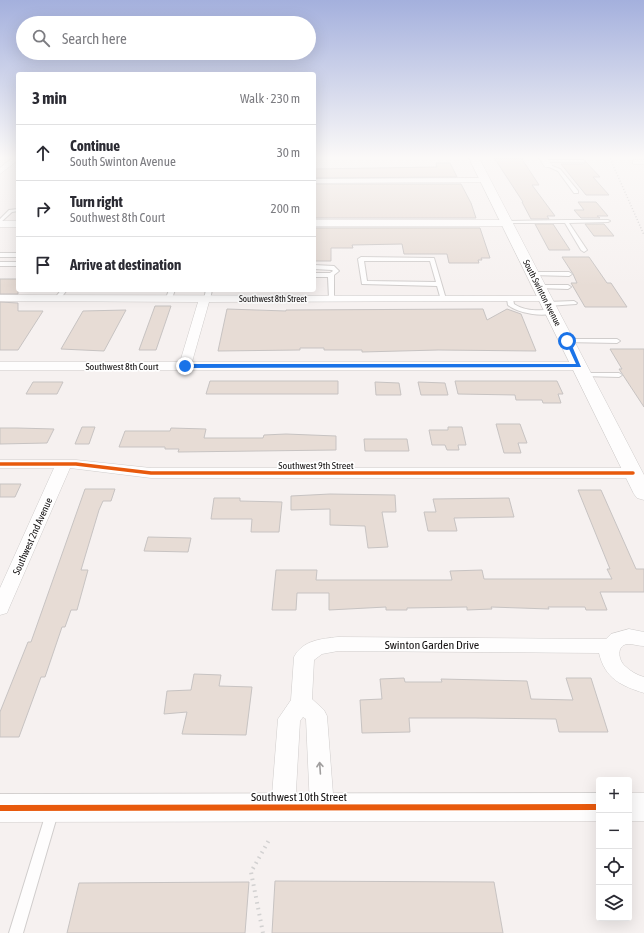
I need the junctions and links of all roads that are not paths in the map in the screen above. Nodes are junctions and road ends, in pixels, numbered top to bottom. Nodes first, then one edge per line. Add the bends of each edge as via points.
1 (496, 200) edge
2 (16, 210) edge
3 (566, 221) junction
4 (608, 221) dead end
5 (507, 222) junction
6 (0, 223) edge
7 (316, 223) edge
8 (16, 224) edge
9 (584, 250) dead end
10 (0, 255) edge
11 (16, 255) edge
12 (0, 264) edge
13 (16, 264) edge
14 (316, 267) edge
15 (569, 274) dead end
16 (316, 275) edge
17 (331, 275) junction
18 (438, 284) junction
19 (568, 287) dead end
20 (61, 294) edge
21 (170, 294) edge
22 (544, 295) junction
23 (207, 296) edge
24 (0, 298) edge
25 (332, 299) junction
26 (443, 299) junction
27 (574, 303) dead end
28 (567, 341) junction
29 (617, 341) dead end
30 (0, 366) edge
31 (185, 366) junction
32 (582, 370) junction
33 (619, 375) dead end
34 (0, 464) edge
35 (64, 464) junction
36 (634, 473) junction
37 (644, 494) edge
38 (4, 590) edge
39 (0, 608) edge
40 (644, 639) edge
41 (610, 646) junction
42 (644, 685) edge
43 (301, 702) junction
44 (322, 807) junction
45 (596, 807) edge
46 (632, 807) edge
47 (644, 807) edge
48 (0, 808) edge
49 (54, 808) junction
50 (283, 808) junction
51 (16, 933) edge

1 - 5 street, South Swinton Avenue
2 - 6 lane via 11,211
3 - 4 lane
3 - 5 lane
3 - 9 lane
5 - 7 street
5 - 22 street, South Swinton Avenue
6 - 8 street
10 - 11 lane
12 - 13 lane
14 - 17 lane via 334,268 336,271
15 - 22 lane
16 - 17 lane
17 - 25 lane
18 - 18 lane via 432,259 361,259 364,283
18 - 26 lane
19 - 22 lane
20 - 21 street, Southwest 8th Street
20 - 24 street, Southwest 8th Street
21 - 23 street, Southwest 8th Street
22 - 26 street, Southwest 8th Street via 510,299
22 - 27 lane
22 - 28 street, South Swinton Avenue
23 - 25 street, Southwest 8th Street
23 - 31 street
25 - 26 street, Southwest 8th Street
28 - 29 lane
28 - 32 street, South Swinton Avenue
30 - 31 street, Southwest 8th Court
31 - 32 street, Southwest 8th Court
32 - 33 lane
32 - 36 street, South Swinton Avenue
34 - 35 street, Southwest 9th Street
35 - 36 street, Southwest 9th Street via 151,473
35 - 38 street, Southwest 2nd Avenue
36 - 37 street, South Swinton Avenue
38 - 39 street, Southwest 2nd Avenue
40 - 41 street, Swinton Garden Drive via 626,637
41 - 42 street via 608,654 611,664 618,673
41 - 43 street, Swinton Garden Drive via 338,644 317,647 304,657
44 -> 43 street via 316,716
43 - 50 street via 289,719
44 - 45 street, Southwest 10th Street
44 - 50 street, Southwest 10th Street
46 - 47 street
48 - 49 street, Southwest 10th Street
49 - 50 street, Southwest 10th Street
49 - 51 lane

